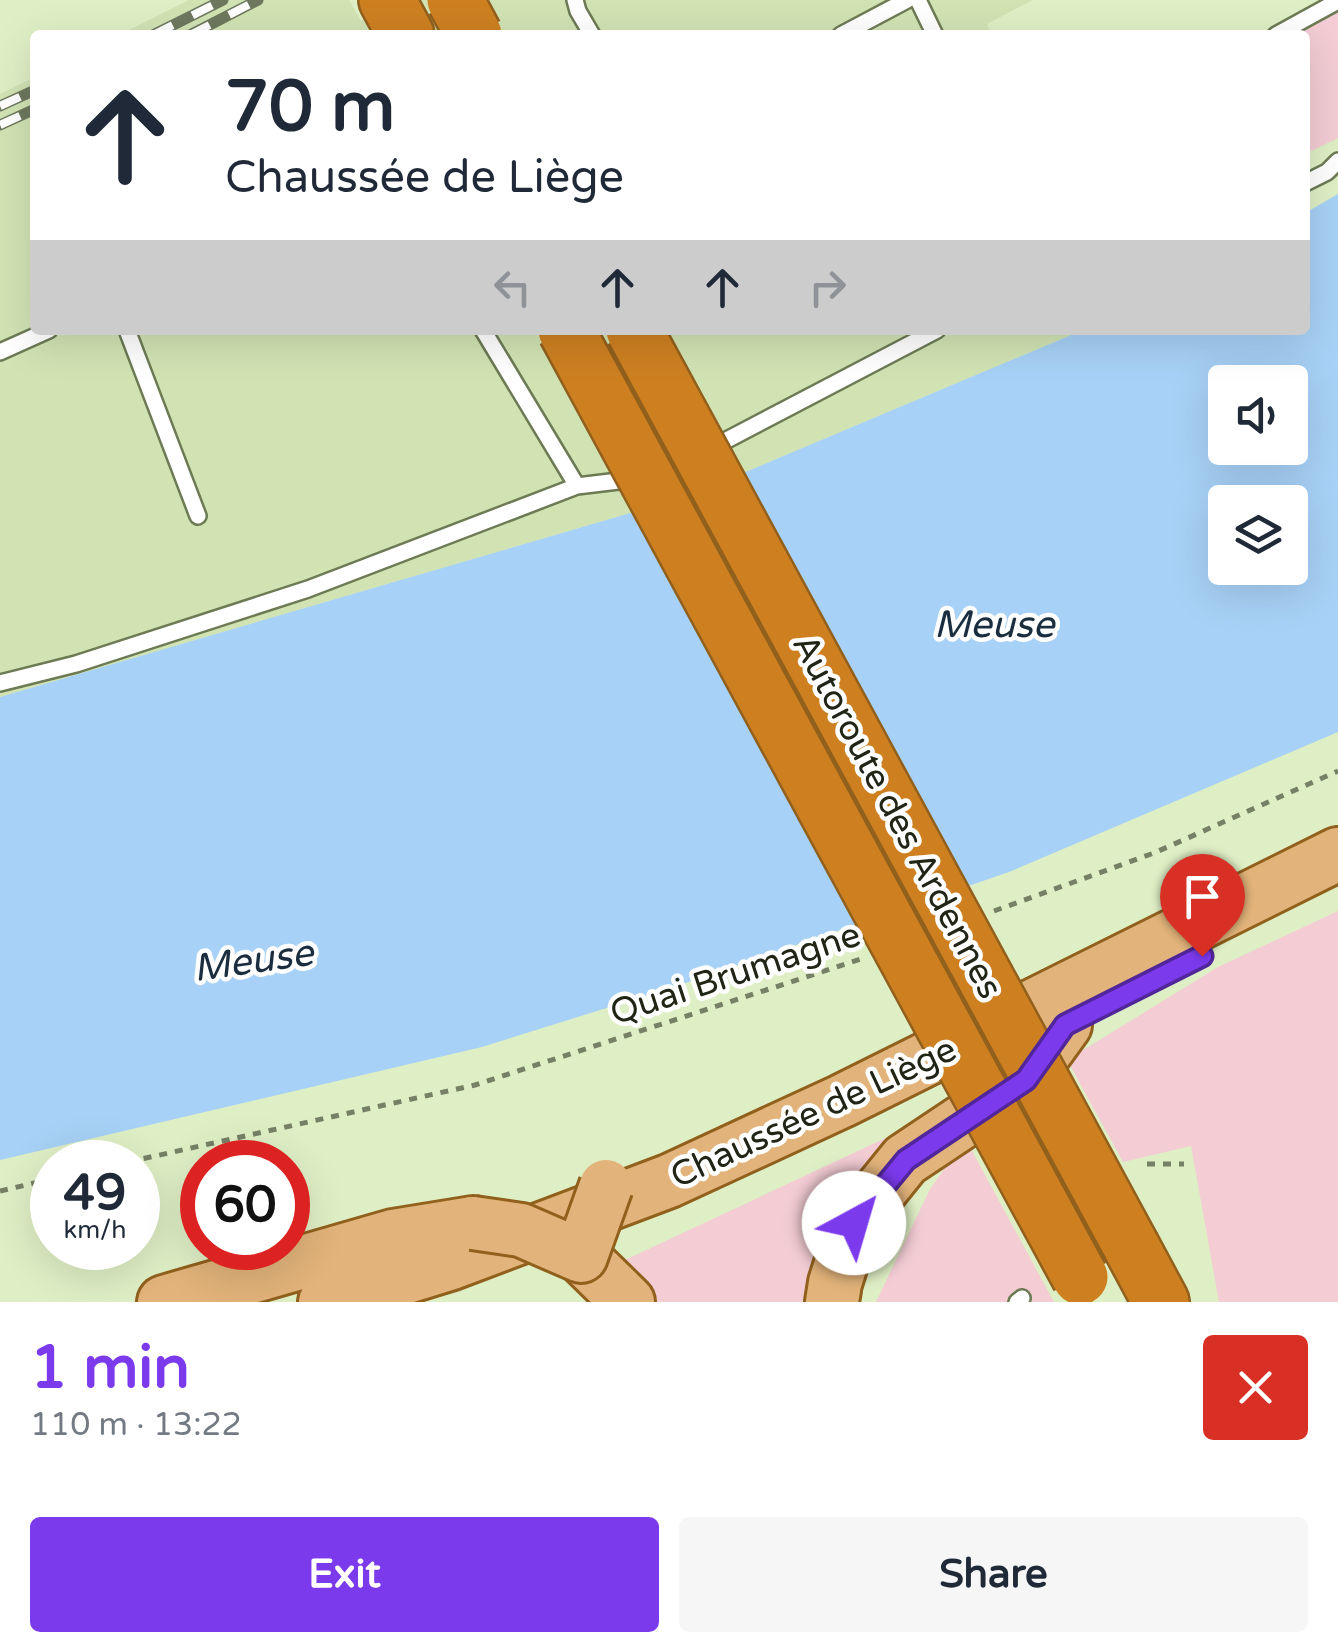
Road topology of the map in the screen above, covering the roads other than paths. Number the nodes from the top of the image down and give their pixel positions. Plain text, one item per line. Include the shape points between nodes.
1 (465, 0) edge
2 (576, 0) edge
3 (907, 0) edge
4 (918, 0) edge
5 (1338, 1) edge
6 (427, 21) edge
7 (589, 30) edge
8 (850, 30) edge
9 (933, 30) edge
10 (1285, 30) edge
11 (1338, 162) edge
12 (1310, 180) edge
13 (37, 335) edge
14 (129, 335) edge
15 (486, 335) edge
16 (569, 335) edge
17 (637, 335) edge
18 (928, 335) edge
19 (0, 352) edge
20 (577, 486) junction
21 (198, 516) dead end
22 (0, 682) edge
23 (1338, 817) edge
24 (1338, 854) edge
25 (1338, 888) edge
26 (1065, 1025) junction
27 (586, 1279) edge
28 (1086, 1290) edge
29 (164, 1302) edge
30 (325, 1302) edge
31 (422, 1302) edge
32 (628, 1302) edge
33 (832, 1302) edge
34 (1162, 1302) edge

1 - 6 lane
2 - 7 lane
3 - 8 lane
4 - 9 lane
5 - 10 lane
11 - 12 lane
13 - 19 lane
14 - 21 lane
15 - 20 lane
16 - 28 highway, Autoroute des Ardennes, bridge
17 - 34 highway, Autoroute des Ardennes, bridge
18 - 20 lane via 662,475
20 - 22 lane via 308,589
23 - 27 main road, bridge via 632,1163 606,1186
24 - 30 main road, Chaussée de Liège via 669,1181 449,1264
25 - 26 main road, Chaussée de Liège
26 - 31 main road, Chaussée de Liège via 682,1208
26 - 33 main road via 1026,1080 906,1160 854,1223
27 - 29 main road, bridge via 521,1230 472,1222 393,1236
27 - 32 main road

